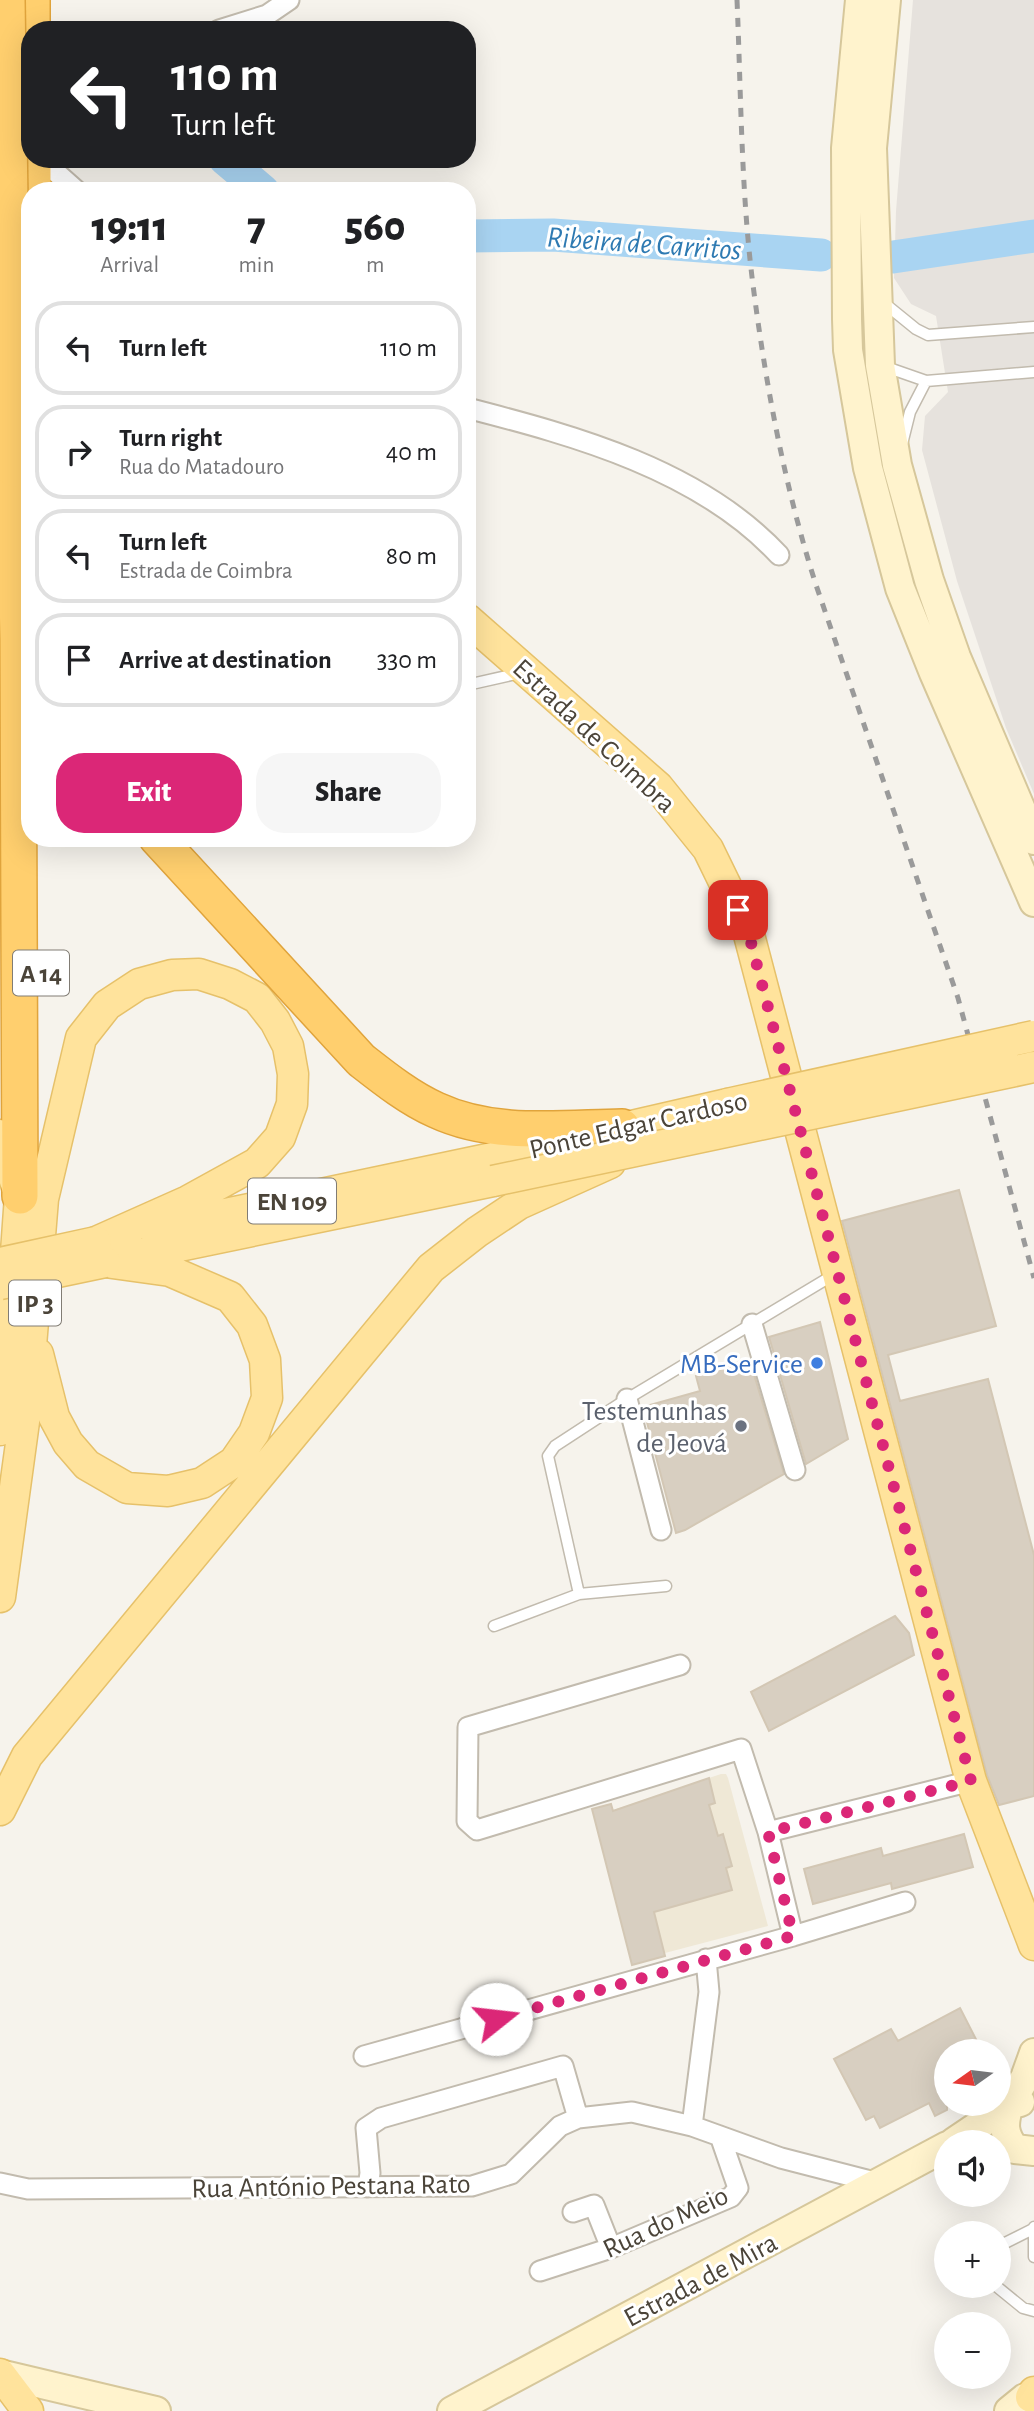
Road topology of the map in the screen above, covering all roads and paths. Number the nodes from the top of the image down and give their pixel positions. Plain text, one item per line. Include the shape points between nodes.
1 (8, 0) edge
2 (32, 0) edge
3 (289, 0) edge
4 (860, 0) edge
5 (886, 0) edge
6 (31, 21) edge
7 (248, 21) edge
8 (0, 28) edge
9 (21, 29) edge
10 (0, 93) edge
11 (21, 129) edge
12 (51, 168) edge
13 (67, 182) edge
14 (0, 291) edge
15 (21, 297) edge
16 (878, 298) junction
17 (1034, 327) edge
18 (848, 351) junction
19 (880, 365) junction
20 (1034, 372) edge
21 (926, 381) junction
22 (21, 401) edge
23 (0, 402) edge
24 (476, 410) edge
25 (897, 465) junction
26 (779, 555) dead end
27 (476, 627) edge
28 (18, 639) junction
29 (527, 671) junction
30 (476, 683) edge
31 (0, 722) edge
32 (21, 768) edge
33 (1034, 840) edge
34 (23, 847) edge
35 (40, 847) edge
36 (165, 847) edge
37 (1034, 902) edge
38 (1034, 1036) edge
39 (1034, 1067) edge
40 (0, 1135) edge
41 (627, 1140) junction
42 (31, 1198) junction
43 (101, 1252) junction
44 (0, 1262) edge
45 (838, 1272) junction
46 (0, 1284) edge
47 (752, 1324) junction
48 (33, 1333) junction
49 (627, 1399) junction
50 (2, 1402) edge
51 (0, 1430) edge
52 (795, 1470) dead end
53 (661, 1530) dead end
54 (666, 1587) dead end
55 (579, 1594) junction
56 (0, 1597) edge
57 (494, 1626) dead end
58 (680, 1665) dead end
59 (971, 1781) junction
60 (0, 1810) edge
61 (768, 1832) junction
62 (905, 1902) dead end
63 (793, 1936) junction
64 (1034, 1945) edge
65 (706, 1959) junction
66 (1034, 2053) edge
67 (364, 2056) dead end
68 (1021, 2103) edge
69 (578, 2118) junction
70 (692, 2126) junction
71 (975, 2130) edge
72 (720, 2136) junction
73 (934, 2153) edge
74 (1021, 2153) edge
75 (0, 2183) edge
76 (878, 2183) junction
77 (368, 2187) junction
78 (573, 2212) dead end
79 (1034, 2228) edge
80 (1011, 2240) edge
81 (611, 2248) junction
82 (1034, 2257) edge
83 (540, 2271) dead end
84 (1011, 2298) edge
85 (1034, 2311) edge
86 (0, 2374) edge
87 (28, 2411) edge
88 (156, 2411) edge
89 (453, 2411) edge

1 - 28 highway, A 14, bridge
2 - 6 highway
3 - 7 street
4 - 18 main road via 846,148
5 - 16 main road via 872,148
8 - 9 street
10 - 11 street
12 - 13 street
14 - 15 main road
16 - 17 lane via 928,335
16 - 19 main road
18 - 19 main road
18 - 37 main road via 868,468 900,587
19 - 21 lane
19 - 25 main road
20 - 21 lane
21 - 25 lane via 910,412
22 - 23 street
24 - 26 street via 565,434 672,477 747,525
25 - 33 main road via 956,657
27 - 29 main road, Estrada de Coimbra
28 - 31 highway
28 - 32 highway, A 14
29 - 30 lane
29 - 45 main road, Estrada de Coimbra via 658,787 708,849 748,931
34 - 42 highway, A 14
35 - 42 highway, A 14
36 - 41 highway via 361,1060 394,1085 436,1110 470,1123
38 - 41 main road, Ponte Edgar Cardoso / EN 109, bridge
39 - 41 main road, Ponte Edgar Cardoso / EN 109, bridge
40 - 42 main road
41 - 43 main road, Ponte Edgar Cardoso / EN 109, bridge
41 - 60 main road via 519,1204 431,1268 27,1756
42 - 43 main road via 81,1038 107,1005 139,985 172,975 199,974 257,998 288,1046 293,1074 292,1104 280,1137 257,1163
42 - 48 main road, IP 3
42 - 50 main road, IP 3
43 - 44 main road, EN 109, bridge
43 - 46 main road, EN 109, bridge
43 - 48 main road via 170,1271 230,1297 252,1325 265,1360 267,1398 254,1433 234,1462 202,1483 168,1491 127,1488 87,1465 54,1417
45 - 47 lane
45 - 59 main road, Estrada de Coimbra
47 - 49 lane
47 - 52 street
48 - 56 main road, IP 3
49 - 53 street
49 - 55 lane via 555,1446 548,1456
50 - 51 main road, IP 3
54 - 55 lane
55 - 57 lane
58 - 61 street via 468,1727 467,1821 477,1830 741,1749
59 - 61 street
59 - 64 main road, Estrada de Coimbra
61 - 63 street
62 - 63 street
63 - 65 street
65 - 67 street
65 - 70 street via 709,1992
66 - 68 main road
68 - 71 main road
68 - 74 main road via 1005,2119 1007,2138
69 - 70 street, Rua António Pestana Rato via 632,2112
69 - 77 street, Rua António Pestana Rato via 560,2126 511,2174 472,2186
69 - 77 street via 563,2066 381,2118 366,2128
70 - 72 street, Rua António Pestana Rato
72 - 76 street, Rua António Pestana Rato via 781,2158
72 - 81 street, Rua do Meio via 737,2192
73 - 76 main road, Estrada de Mira
75 - 77 street, Rua António Pestana Rato via 28,2189
76 - 89 main road, Estrada de Mira
78 - 81 street via 594,2206
79 - 80 lane
79 - 82 lane
81 - 83 street, Rua do Meio
84 - 85 lane
86 - 87 main road
86 - 88 main road

